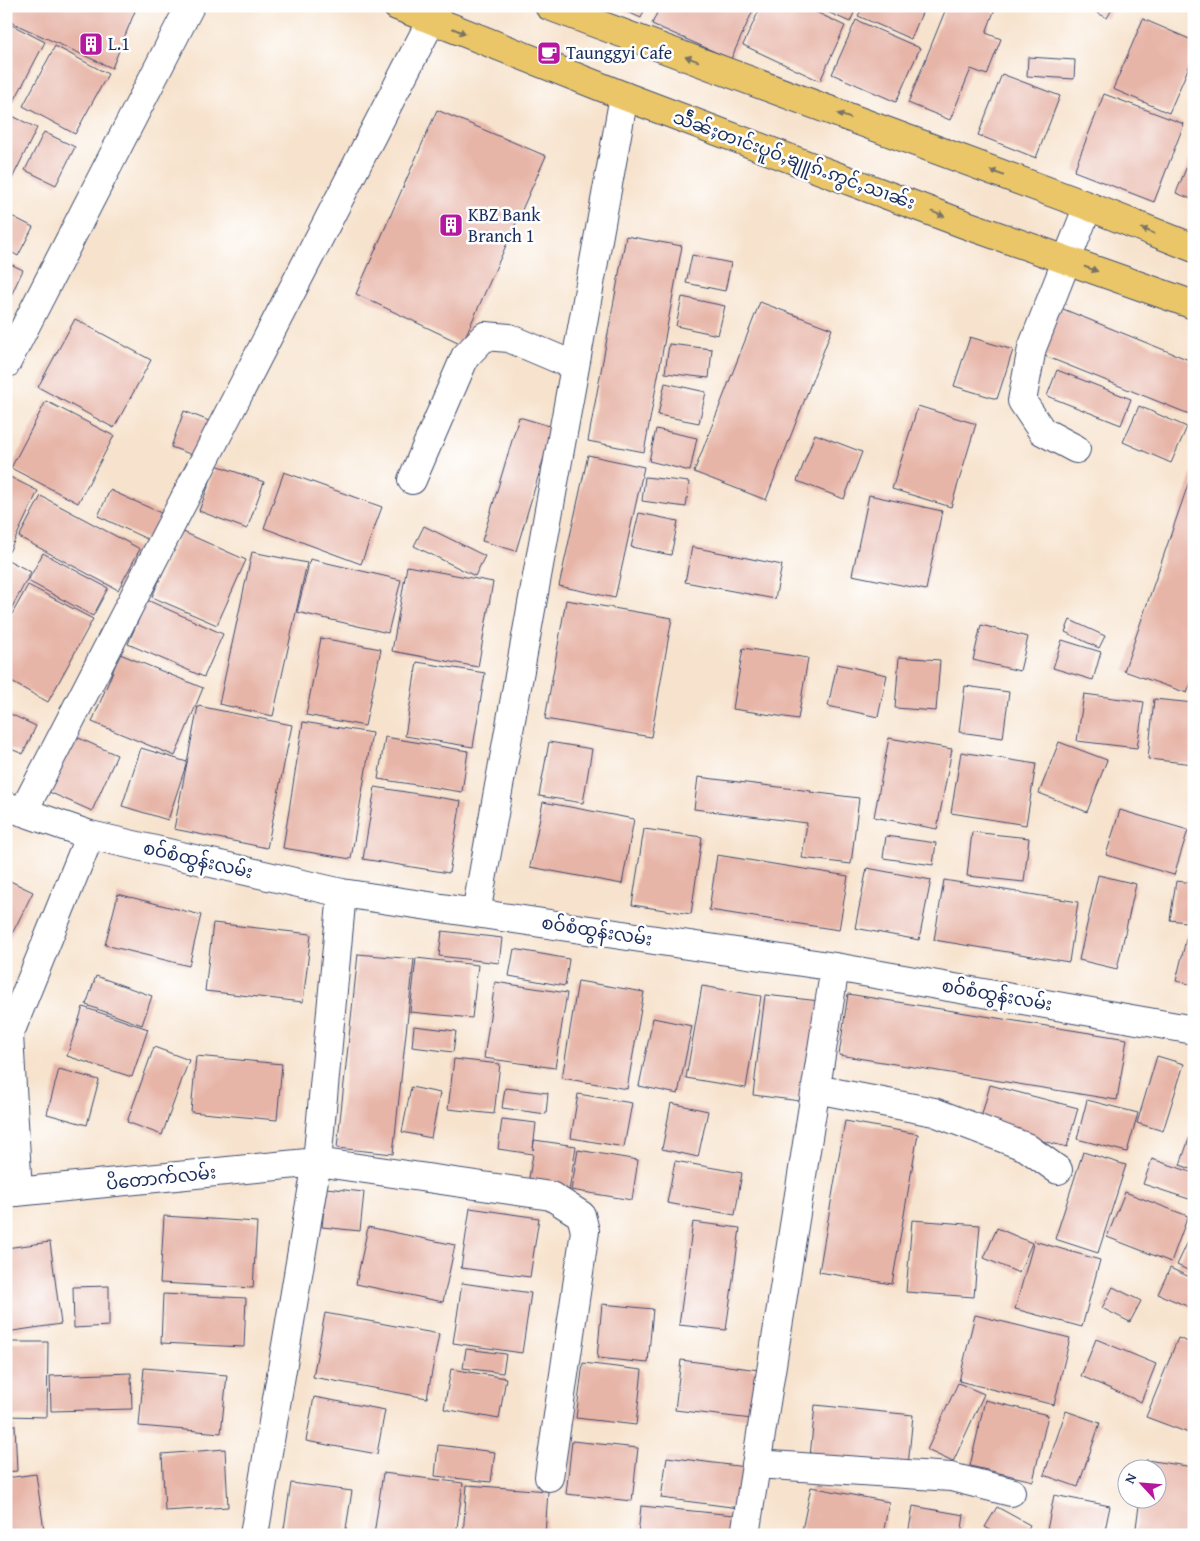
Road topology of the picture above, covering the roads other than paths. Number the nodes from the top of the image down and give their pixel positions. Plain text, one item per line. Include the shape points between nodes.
1 (190, 6) edge
2 (398, 6) edge
3 (549, 6) edge
4 (431, 20) junction
5 (624, 96) junction
6 (1088, 206) junction
7 (1194, 248) edge
8 (1066, 260) junction
9 (1194, 305) edge
10 (6, 364) edge
11 (575, 366) junction
12 (1076, 449) dead end
13 (412, 480) dead end
14 (15, 808) edge
15 (90, 835) junction
16 (342, 892) junction
17 (476, 913) junction
18 (835, 967) junction
19 (1194, 1030) edge
20 (8, 1035) edge
21 (816, 1089) junction
22 (317, 1162) junction
23 (1058, 1170) dead end
24 (12, 1193) edge
25 (756, 1464) junction
26 (549, 1477) dead end
27 (1011, 1492) dead end
28 (254, 1535) edge
29 (745, 1535) edge

1 - 10 street
2 - 4 highway, သဵႅၼ်ႈတၢင်းပူဝ်ႇၶျူၵ်ႉဢွင်ႇသၢၼ်း
6 -> 3 highway
4 -> 5 highway, သဵႅၼ်ႈတၢင်းပူဝ်ႇၶျူၵ်ႉဢွင်ႇသၢၼ်း
4 - 14 street
5 -> 8 highway, သဵႅၼ်ႈတၢင်းပူဝ်ႇၶျူၵ်ႉဢွင်ႇသၢၼ်း
5 - 11 street
7 -> 6 highway
6 - 8 street
8 -> 9 highway, သဵႅၼ်ႈတၢင်းပူဝ်ႇၶျူၵ်ႉဢွင်ႇသၢၼ်း
8 - 12 street via 1032,348 1022,401 1042,431
11 - 13 street via 509,338 484,336 465,357
11 - 17 street
14 - 15 street, စဝ်စံထွန်းလမ်း
15 - 16 street, စဝ်စံထွန်းလမ်း
15 - 20 street
16 - 17 street, စဝ်စံထွန်းလမ်း
16 - 22 street
17 - 18 street, စဝ်စံထွန်းလမ်း
18 - 19 street, စဝ်စံထွန်းလမ်း
18 - 21 street
20 - 24 street
21 - 23 street via 934,1112 1026,1147
21 - 25 street
22 - 24 street, ပိတောက်လမ်း
22 - 26 street, ပိတောက်လမ်း via 551,1196 581,1215 584,1232
22 - 28 street
25 - 27 street via 951,1477
25 - 29 street

